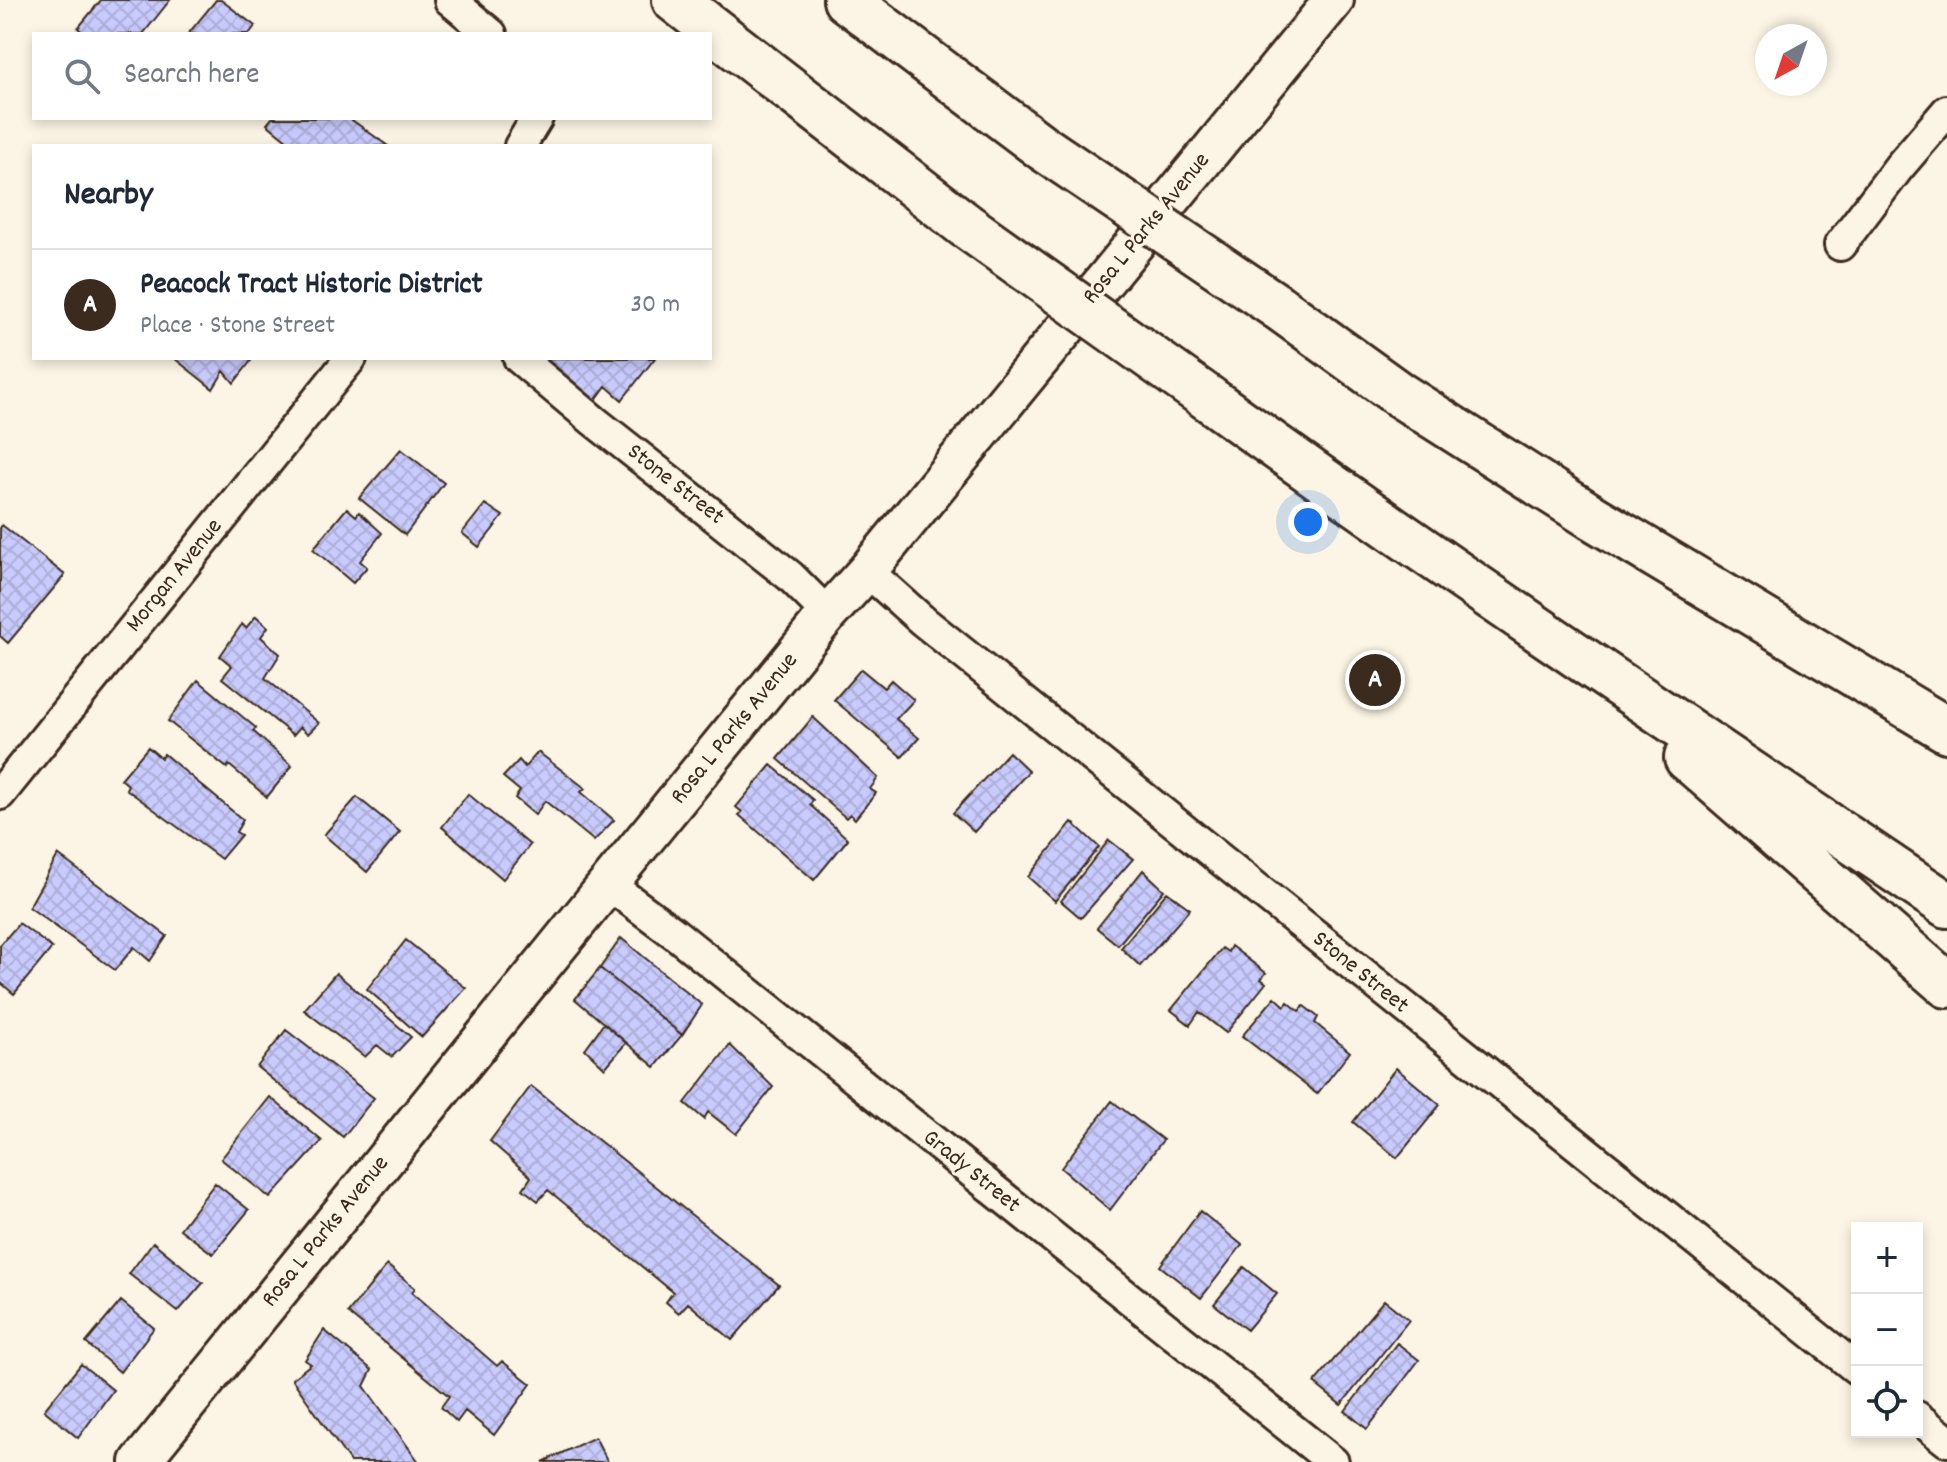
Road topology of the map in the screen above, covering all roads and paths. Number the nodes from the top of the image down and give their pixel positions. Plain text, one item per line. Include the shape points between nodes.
1 (450, 0) edge
2 (675, 0) edge
3 (846, 0) edge
4 (1334, 0) edge
5 (489, 32) edge
6 (1947, 111) edge
7 (536, 120) edge
8 (521, 144) edge
9 (1840, 245) dead end
10 (349, 360) edge
11 (521, 360) edge
12 (867, 571) junction
13 (828, 614) junction
14 (1554, 640) junction
15 (1942, 726) edge
16 (0, 794) edge
17 (608, 884) junction
18 (1947, 905) edge
19 (1947, 985) edge
20 (1853, 1366) edge
21 (1923, 1422) edge
22 (1947, 1441) edge
23 (140, 1462) edge
24 (1333, 1462) edge

1 - 5 street
2 - 14 highway, bridge via 965,225
3 - 15 highway, bridge via 1043,148 1425,412
4 - 12 street, Rosa L Parks Avenue
6 - 9 street
7 - 8 street
10 - 16 street, Morgan Avenue
11 - 13 street, Stone Street via 790,576
12 - 13 street, Rosa L Parks Avenue
12 - 20 street, Stone Street via 971,661
13 - 17 street, Rosa L Parks Avenue
14 - 18 highway
14 - 19 highway
17 - 23 street, Rosa L Parks Avenue
17 - 24 street, Grady Street
21 - 22 street

